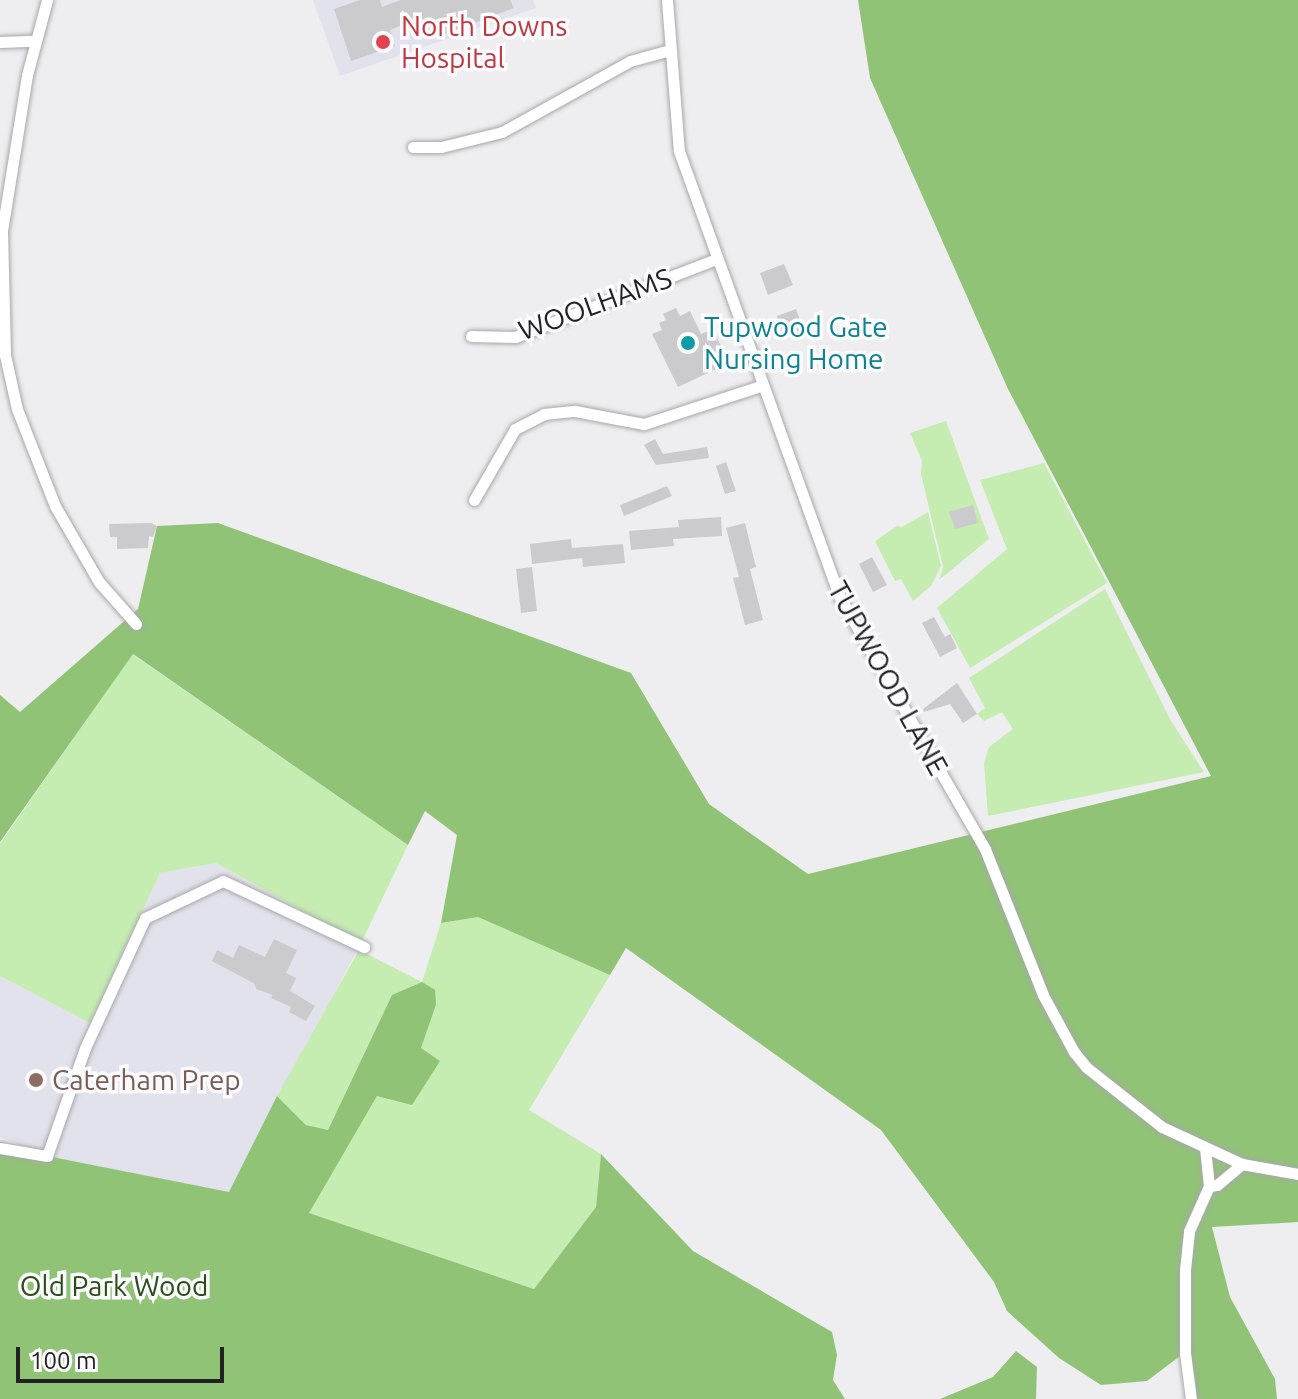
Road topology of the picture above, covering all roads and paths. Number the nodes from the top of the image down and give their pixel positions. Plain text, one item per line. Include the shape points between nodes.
1 (47, 0) edge
2 (667, 0) edge
3 (34, 41) junction
4 (0, 42) edge
5 (670, 50) junction
6 (413, 147) dead end
7 (716, 259) junction
8 (471, 336) dead end
9 (763, 385) junction
10 (474, 500) dead end
11 (136, 624) dead end
12 (364, 947) dead end
13 (0, 1148) edge
14 (1205, 1148) junction
15 (1242, 1164) junction
16 (1298, 1174) edge
17 (1209, 1186) junction
18 (1191, 1399) edge

1 - 3 street
2 - 5 street, TUPWOOD LANE
3 - 4 street
3 - 11 street via 2,231 5,355 17,409 55,506 99,582
5 - 6 street via 630,61 502,132 441,147
5 - 7 street, TUPWOOD LANE via 679,151
7 - 8 street, WOOLHAMS via 515,337
7 - 9 street, TUPWOOD LANE
9 - 10 street via 644,424 575,411 544,414 515,429
9 - 14 street, TUPWOOD LANE via 839,596 985,849 1063,1033 1086,1067 1121,1097 1162,1127
12 - 13 street via 223,881 145,918 85,1048 47,1156
14 - 15 street, TUPWOOD LANE
14 - 17 street
15 - 16 street, TUPWOOD LANE
15 - 17 street
17 - 18 street via 1189,1231 1185,1270

